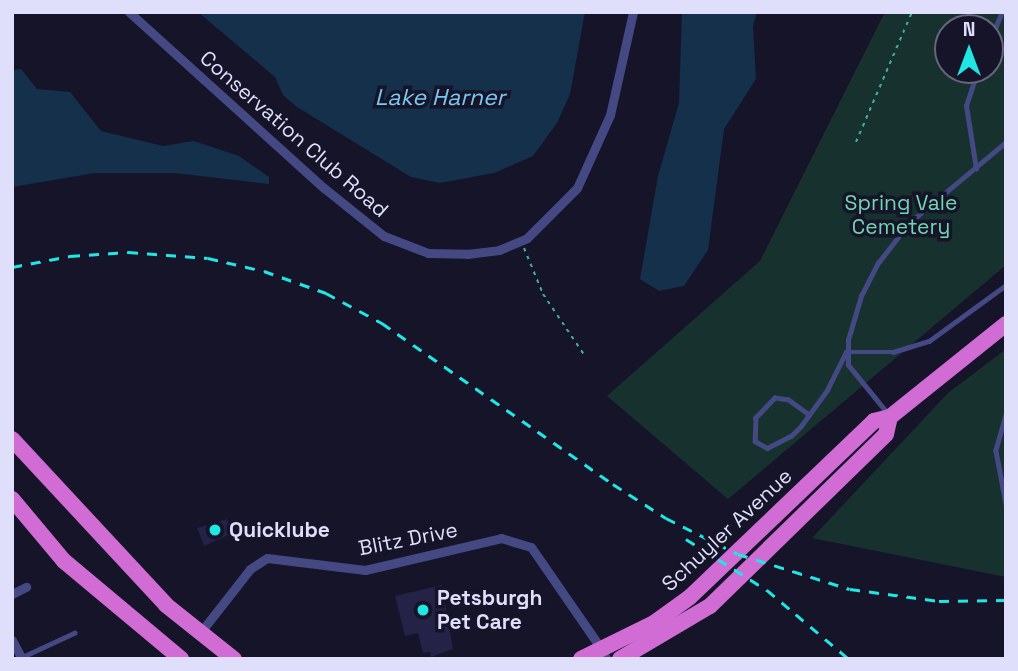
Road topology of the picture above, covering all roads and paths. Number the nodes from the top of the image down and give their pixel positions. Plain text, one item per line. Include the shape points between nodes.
1 (129, 12) edge
2 (633, 12) edge
3 (912, 12) edge
4 (973, 84) edge
5 (856, 142) dead end
6 (1006, 142) edge
7 (976, 169) junction
8 (521, 240) junction
9 (1006, 285) edge
10 (1006, 324) edge
11 (846, 352) junction
12 (585, 356) dead end
13 (809, 415) junction
14 (1006, 415) edge
15 (890, 417) junction
16 (1004, 429) edge
17 (12, 439) edge
18 (999, 472) junction
19 (1006, 476) edge
20 (12, 499) edge
21 (1006, 504) edge
22 (26, 587) dead end
23 (12, 594) edge
24 (74, 633) dead end
25 (199, 635) junction
26 (12, 640) edge
27 (607, 655) edge
28 (21, 658) edge
29 (181, 659) edge
30 (234, 659) edge
31 (581, 659) edge
32 (620, 659) edge

1 - 8 street, Conservation Club Road via 324,188 384,236 428,253 499,250
2 - 8 street, Conservation Club Road via 618,90 592,161 566,200
3 - 5 path
4 - 7 lane via 966,106
6 - 7 lane
7 - 11 lane via 916,216 878,263 854,313
8 - 12 path via 543,294
9 - 11 lane via 929,341 893,352
10 - 15 highway, Schuyler Avenue
11 - 13 lane
11 - 15 lane via 854,375
13 - 13 lane via 791,436 773,446 759,447 755,441 756,418 775,398 788,400
14 - 16 lane
15 - 27 highway, Schuyler Avenue via 874,421 690,597
15 - 32 highway, Schuyler Avenue via 886,434 710,606
16 - 18 lane via 996,451
17 - 25 highway
18 - 19 lane
18 - 21 lane
20 - 29 highway via 64,561
22 - 23 street
24 - 28 lane
25 - 27 street, Blitz Drive via 250,569 267,558 365,570 501,538 531,547
25 - 30 highway
26 - 28 street
27 - 31 highway, Schuyler Avenue

